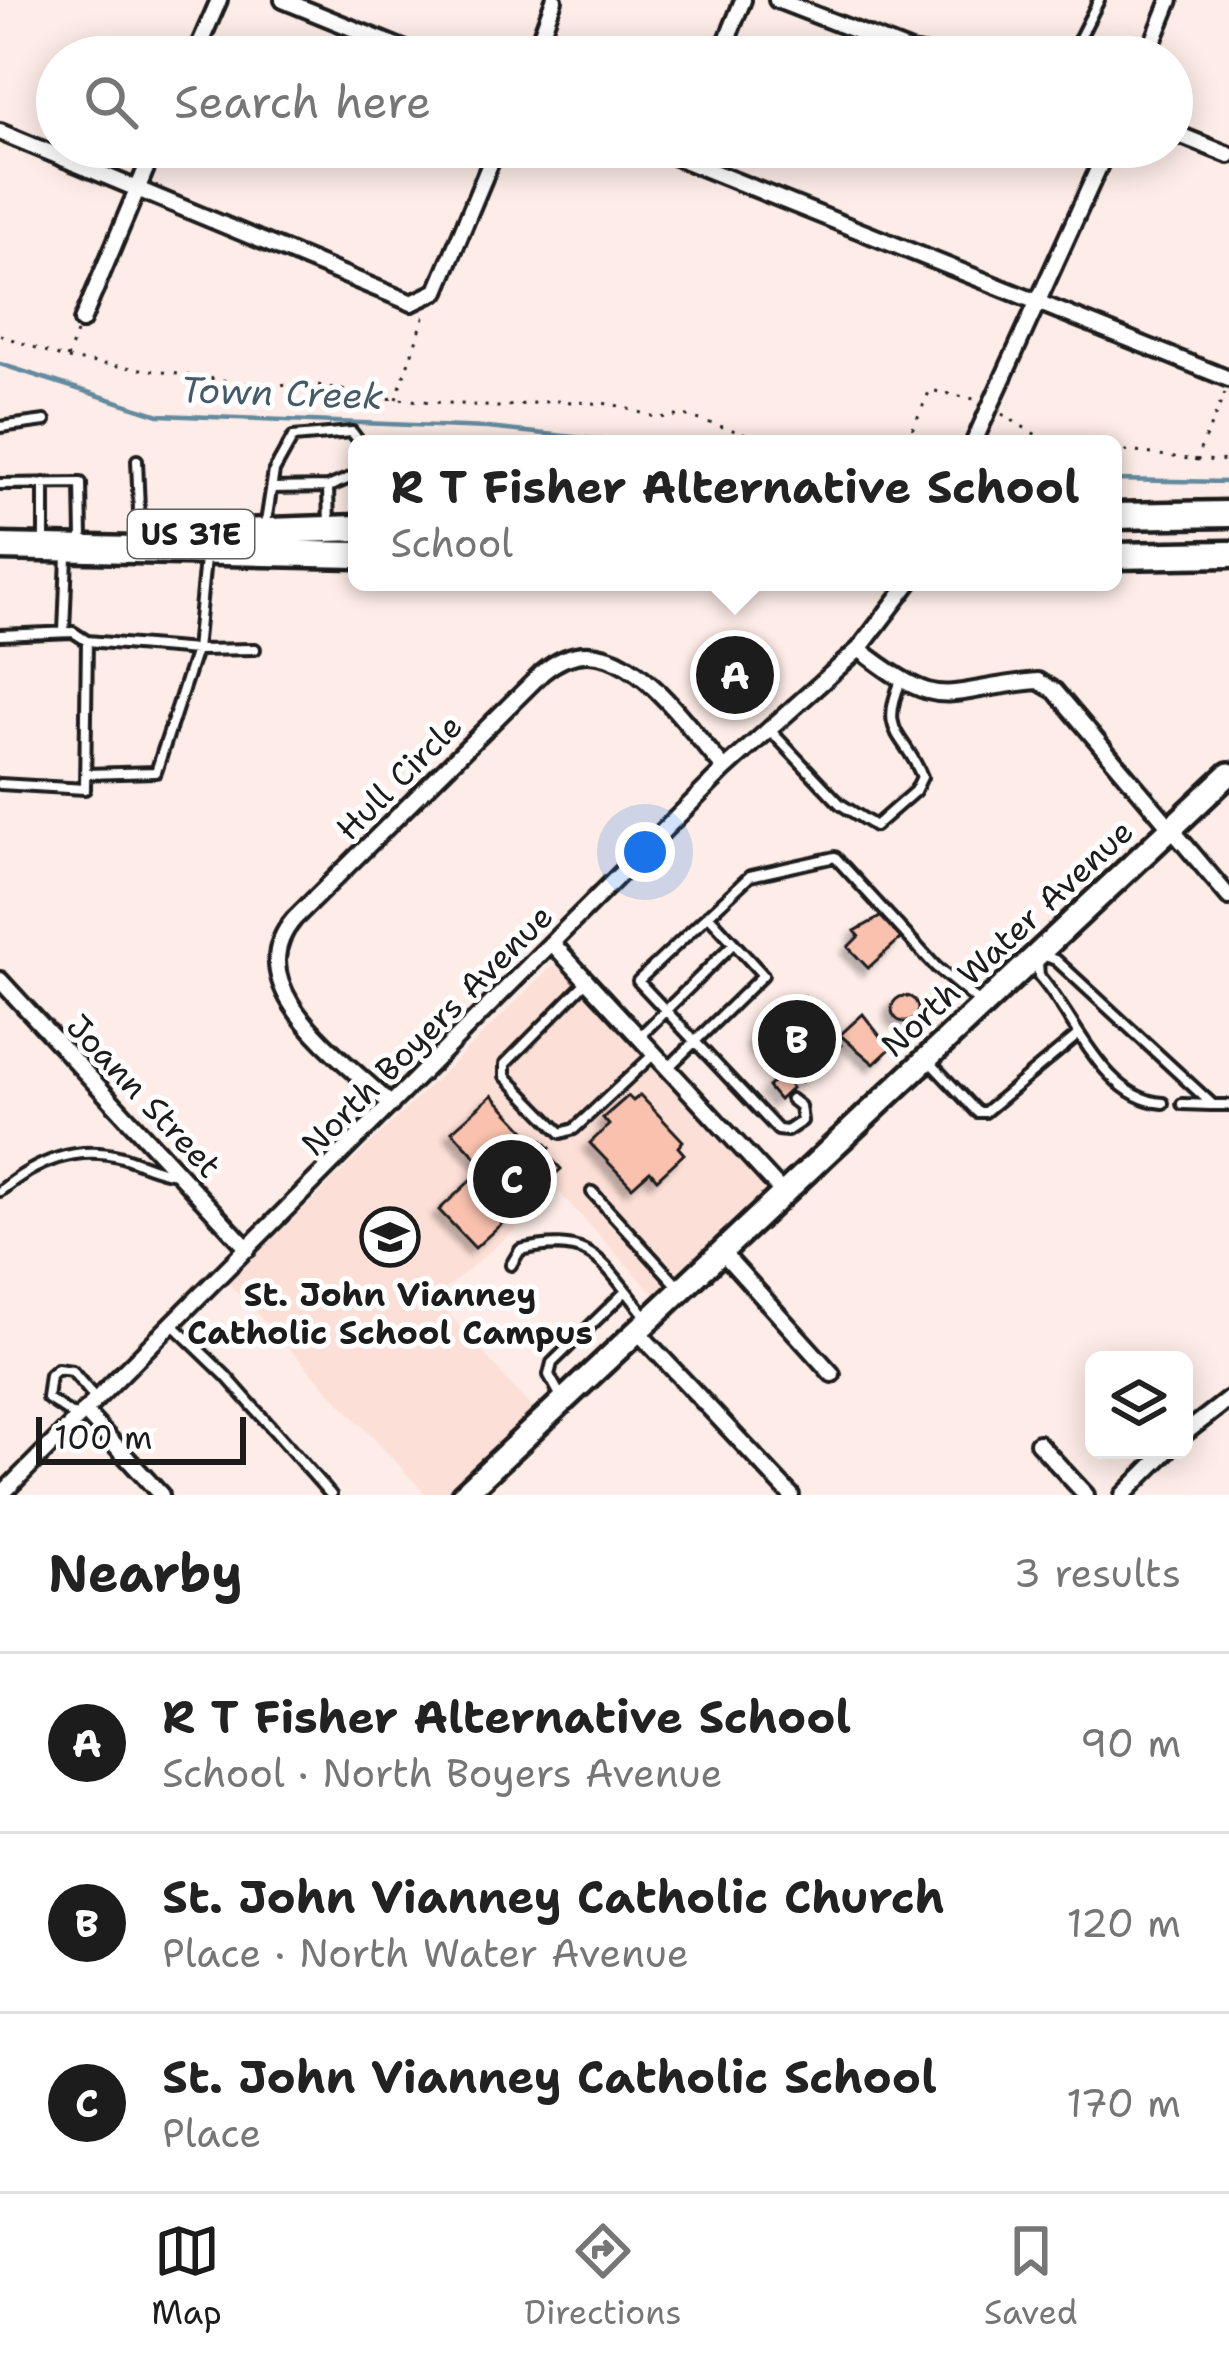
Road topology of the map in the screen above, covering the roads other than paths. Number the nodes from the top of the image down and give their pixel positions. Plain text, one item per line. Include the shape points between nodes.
1 (219, 0) edge
2 (284, 0) edge
3 (554, 0) edge
4 (742, 0) edge
5 (777, 0) edge
6 (1099, 0) edge
7 (1170, 0) edge
8 (203, 36) edge
9 (372, 36) edge
10 (541, 36) edge
11 (728, 36) edge
12 (869, 36) edge
13 (1081, 36) edge
14 (1155, 36) edge
15 (0, 132) edge
16 (1193, 140) edge
17 (36, 147) edge
18 (1229, 155) edge
19 (84, 168) edge
20 (145, 168) edge
21 (488, 168) edge
22 (718, 168) edge
23 (1098, 168) edge
24 (136, 190) junction
25 (1034, 305) junction
26 (82, 321) road end
27 (1229, 379) edge
28 (45, 421) dead end
29 (0, 427) edge
30 (354, 435) edge
31 (977, 435) edge
32 (136, 460) dead end
33 (348, 479) edge
34 (44, 483) junction
35 (0, 484) edge
36 (328, 487) junction
37 (272, 488) junction
38 (1229, 514) edge
39 (1122, 516) edge
40 (265, 530) junction
41 (348, 532) edge
42 (140, 536) junction
43 (330, 541) junction
44 (57, 542) junction
45 (0, 547) edge
46 (348, 550) edge
47 (206, 551) junction
48 (1229, 554) edge
49 (1122, 556) edge
50 (904, 591) edge
51 (64, 632) junction
52 (0, 635) edge
53 (87, 641) junction
54 (256, 649) dead end
55 (859, 649) junction
56 (196, 650) junction
57 (901, 681) junction
58 (770, 729) junction
59 (725, 769) junction
60 (86, 774) junction
61 (1229, 774) edge
62 (0, 784) edge
63 (1171, 828) junction
64 (1229, 897) edge
65 (708, 915) junction
66 (552, 943) junction
67 (734, 943) junction
68 (1038, 953) junction
69 (0, 980) edge
70 (587, 981) junction
71 (983, 1006) junction
72 (666, 1010) junction
73 (1079, 1034) junction
74 (639, 1038) junction
75 (696, 1040) junction
76 (654, 1054) junction
77 (927, 1059) junction
78 (668, 1068) junction
79 (790, 1099) dead end
80 (1163, 1103) dead end
81 (1182, 1104) dead end
82 (391, 1105) junction
83 (1213, 1105) junction
84 (1229, 1105) edge
85 (180, 1175) junction
86 (0, 1191) edge
87 (592, 1192) dead end
88 (784, 1194) junction
89 (248, 1249) junction
90 (723, 1253) junction
91 (511, 1265) dead end
92 (626, 1291) junction
93 (683, 1291) junction
94 (172, 1324) junction
95 (645, 1328) junction
96 (832, 1374) dead end
97 (1229, 1399) edge
98 (565, 1401) junction
99 (86, 1410) junction
100 (1193, 1427) edge
101 (1038, 1443) dead end
102 (1159, 1459) edge
103 (1, 1495) edge
104 (161, 1495) edge
105 (331, 1495) edge
106 (463, 1495) edge
107 (791, 1495) edge
108 (1086, 1495) edge
109 (1123, 1495) edge

1 - 8 street
2 - 9 street
3 - 10 street
4 - 11 street
5 - 12 street
6 - 13 lane
7 - 14 street
15 - 17 street
16 - 18 street
19 - 24 street
20 - 24 street
21 - 24 street via 429,299 412,303
22 - 25 street
23 - 25 street
24 - 26 street
25 - 27 street
25 - 31 street
28 - 29 lane
30 - 37 lane via 293,437
32 - 42 lane
33 - 36 lane
34 - 35 lane
34 - 44 lane
34 - 44 lane via 81,483
36 - 37 lane
36 - 43 lane
37 - 40 lane
38 - 39 main road
40 - 42 main road, US 31E
40 - 43 main road, US 31E
41 - 43 main road, US 31E
42 - 44 main road, US 31E
43 - 46 main road, US 31E
43 - 47 main road, US 31E
44 - 45 main road, US 31E
44 - 47 main road, US 31E
44 - 51 lane
47 - 56 lane
48 - 49 main road
50 - 55 street, North Boyers Avenue
51 - 52 lane
51 - 53 lane
53 - 56 lane
53 - 60 lane
54 - 56 lane
55 - 57 street
55 - 58 street, North Boyers Avenue
56 - 60 lane via 156,772
57 - 58 lane via 891,723 922,777 875,826 841,804
57 - 63 street via 945,697 1038,681
58 - 59 street, North Boyers Avenue
59 - 66 street, North Boyers Avenue
59 - 82 street, Hull Circle via 629,664 574,652 542,673 294,919 276,947 276,982
60 - 62 lane via 86,789
61 - 63 main road, North Water Avenue
63 - 64 street
63 - 68 main road, North Water Avenue
65 - 67 lane
65 - 71 lane via 750,876 835,856 936,967
65 - 72 lane via 638,981
66 - 70 street
66 - 82 street, North Boyers Avenue
67 - 72 lane
67 - 75 lane via 764,975
68 - 71 main road, North Water Avenue
68 - 73 lane via 1039,976
68 - 83 lane via 1056,960
69 - 85 street, Joann Street
70 - 74 street
70 - 76 lane via 505,1064 505,1076 544,1121 561,1133 574,1129
71 - 77 main road, North Water Avenue
72 - 74 lane
72 - 75 lane
73 - 77 lane via 985,1112
73 - 80 lane via 1139,1102
74 - 76 street
75 - 78 lane
75 - 79 lane via 778,1130 802,1120
76 - 78 street
77 - 88 main road, North Water Avenue
78 - 88 street
81 - 83 lane
82 - 89 street, North Boyers Avenue
83 - 84 lane
85 - 86 lane via 79,1152 43,1162
85 - 89 street, Joann Street
87 - 93 lane
88 - 90 main road, North Water Avenue
89 - 94 street, North Boyers Avenue
90 - 93 main road, North Water Avenue
90 - 96 street
91 - 92 lane via 520,1250 560,1241 581,1246
92 - 95 lane
92 - 98 lane via 552,1364 549,1376
93 - 95 main road, North Water Avenue
94 - 99 street, North Boyers Avenue
94 - 105 lane
95 - 98 main road, North Water Avenue
95 - 107 street
97 - 100 street
98 - 106 main road, North Water Avenue
99 - 99 lane via 71,1371 57,1369 47,1398
99 - 103 street, North Boyers Avenue
99 - 104 street
101 - 108 street
102 - 109 street

